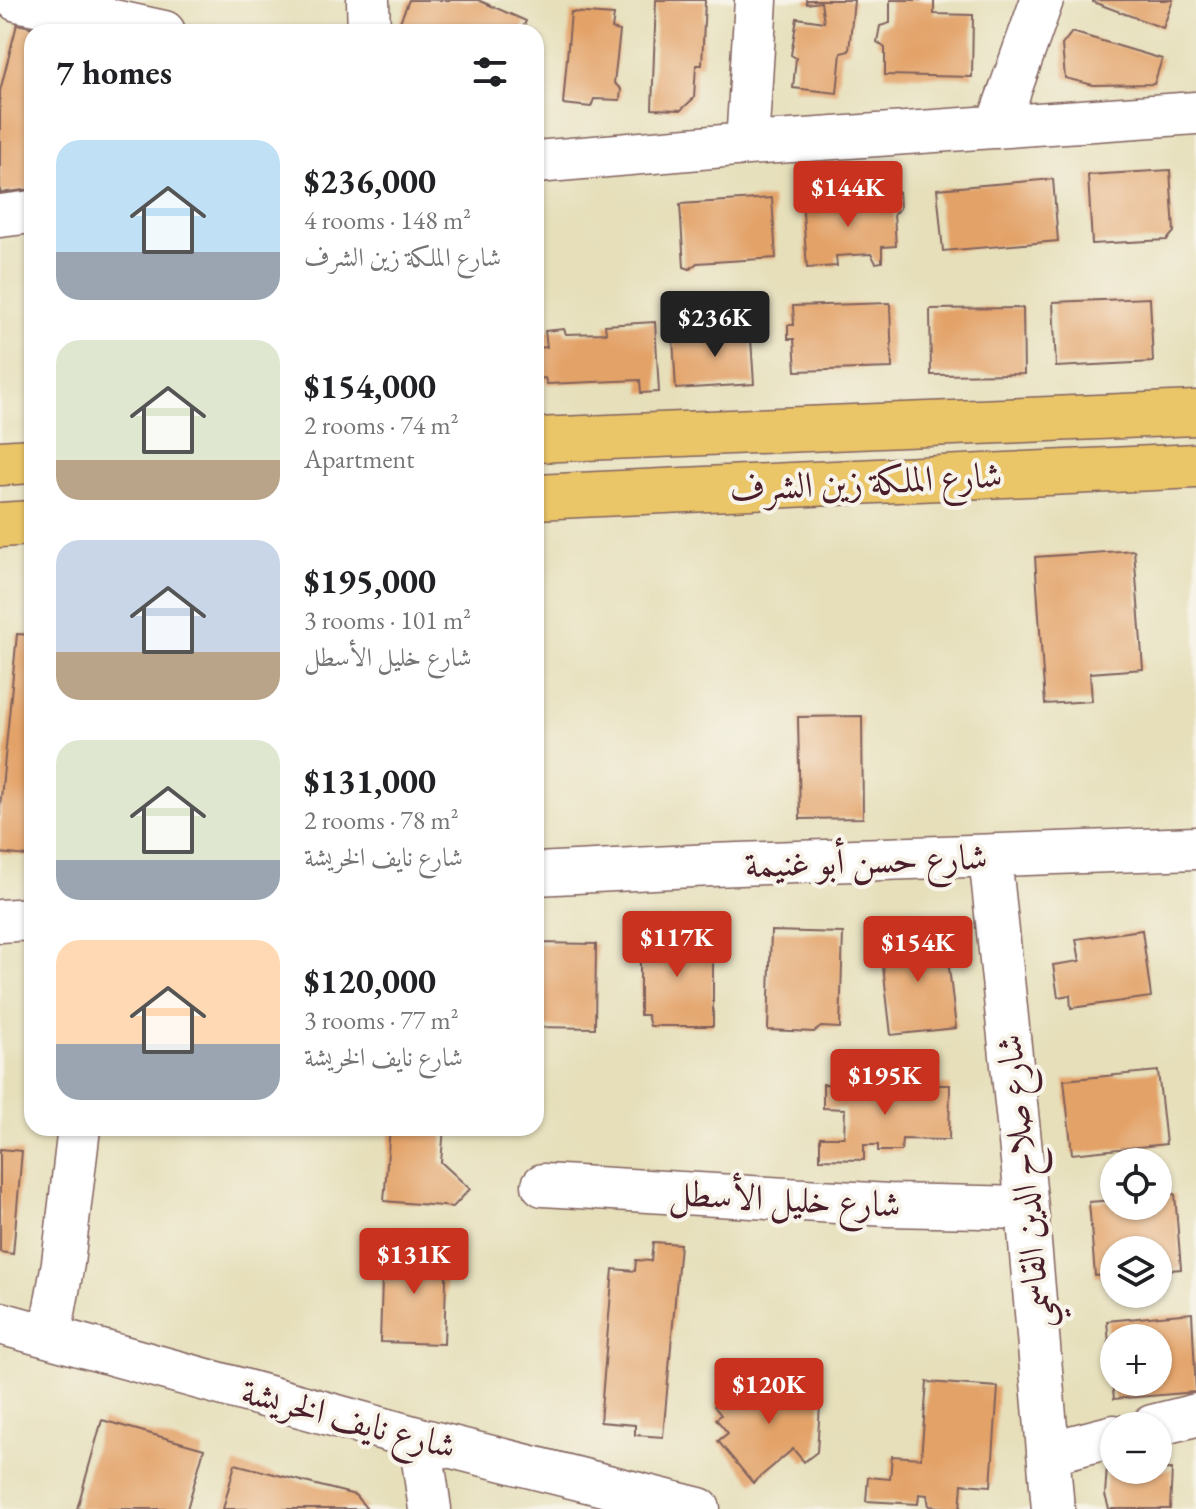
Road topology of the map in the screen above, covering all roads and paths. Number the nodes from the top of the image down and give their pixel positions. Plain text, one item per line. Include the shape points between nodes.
1 (17, 0) edge
2 (368, 0) edge
3 (756, 0) edge
4 (1042, 0) edge
5 (127, 24) edge
6 (369, 24) edge
7 (1196, 113) edge
8 (997, 127) junction
9 (747, 144) junction
10 (544, 161) edge
11 (24, 213) edge
12 (0, 216) edge
13 (1196, 413) edge
14 (544, 440) edge
15 (24, 462) edge
16 (0, 463) edge
17 (1196, 466) edge
18 (544, 497) edge
19 (24, 524) edge
20 (0, 525) edge
21 (1196, 848) edge
22 (990, 856) junction
23 (544, 874) edge
24 (24, 920) edge
25 (0, 921) edge
26 (78, 1136) edge
27 (543, 1185) dead end
28 (1027, 1208) junction
29 (0, 1323) edge
30 (50, 1335) junction
31 (1196, 1415) edge
32 (1172, 1421) edge
33 (420, 1439) junction
34 (1100, 1440) edge
35 (1048, 1453) junction
36 (430, 1509) edge
37 (699, 1509) edge
38 (1053, 1509) edge

1 - 5 street
2 - 6 street
3 - 9 street
4 - 8 street
7 - 8 street
8 - 9 street
9 - 10 street
11 - 12 street
13 - 14 main road, شارع الملكة زين الشرف
15 - 16 main road
17 - 18 main road, شارع الملكة زين الشرف
19 - 20 main road
21 - 22 street, شارع حسن أبو غنيمة
22 - 23 street, شارع حسن أبو غنيمة
22 - 28 street, شارع صلاح الدين القاسمي
24 - 25 street
26 - 30 street
27 - 28 street, شارع خليل الأسطل
28 - 35 street, شارع صلاح الدين القاسمي
29 - 30 street, شارع نايف الخريشة
30 - 33 street, شارع نايف الخريشة
31 - 32 street
33 - 36 street
33 - 37 street, شارع نايف الخريشة
34 - 35 street
35 - 38 street, شارع صلاح الدين القاسمي

